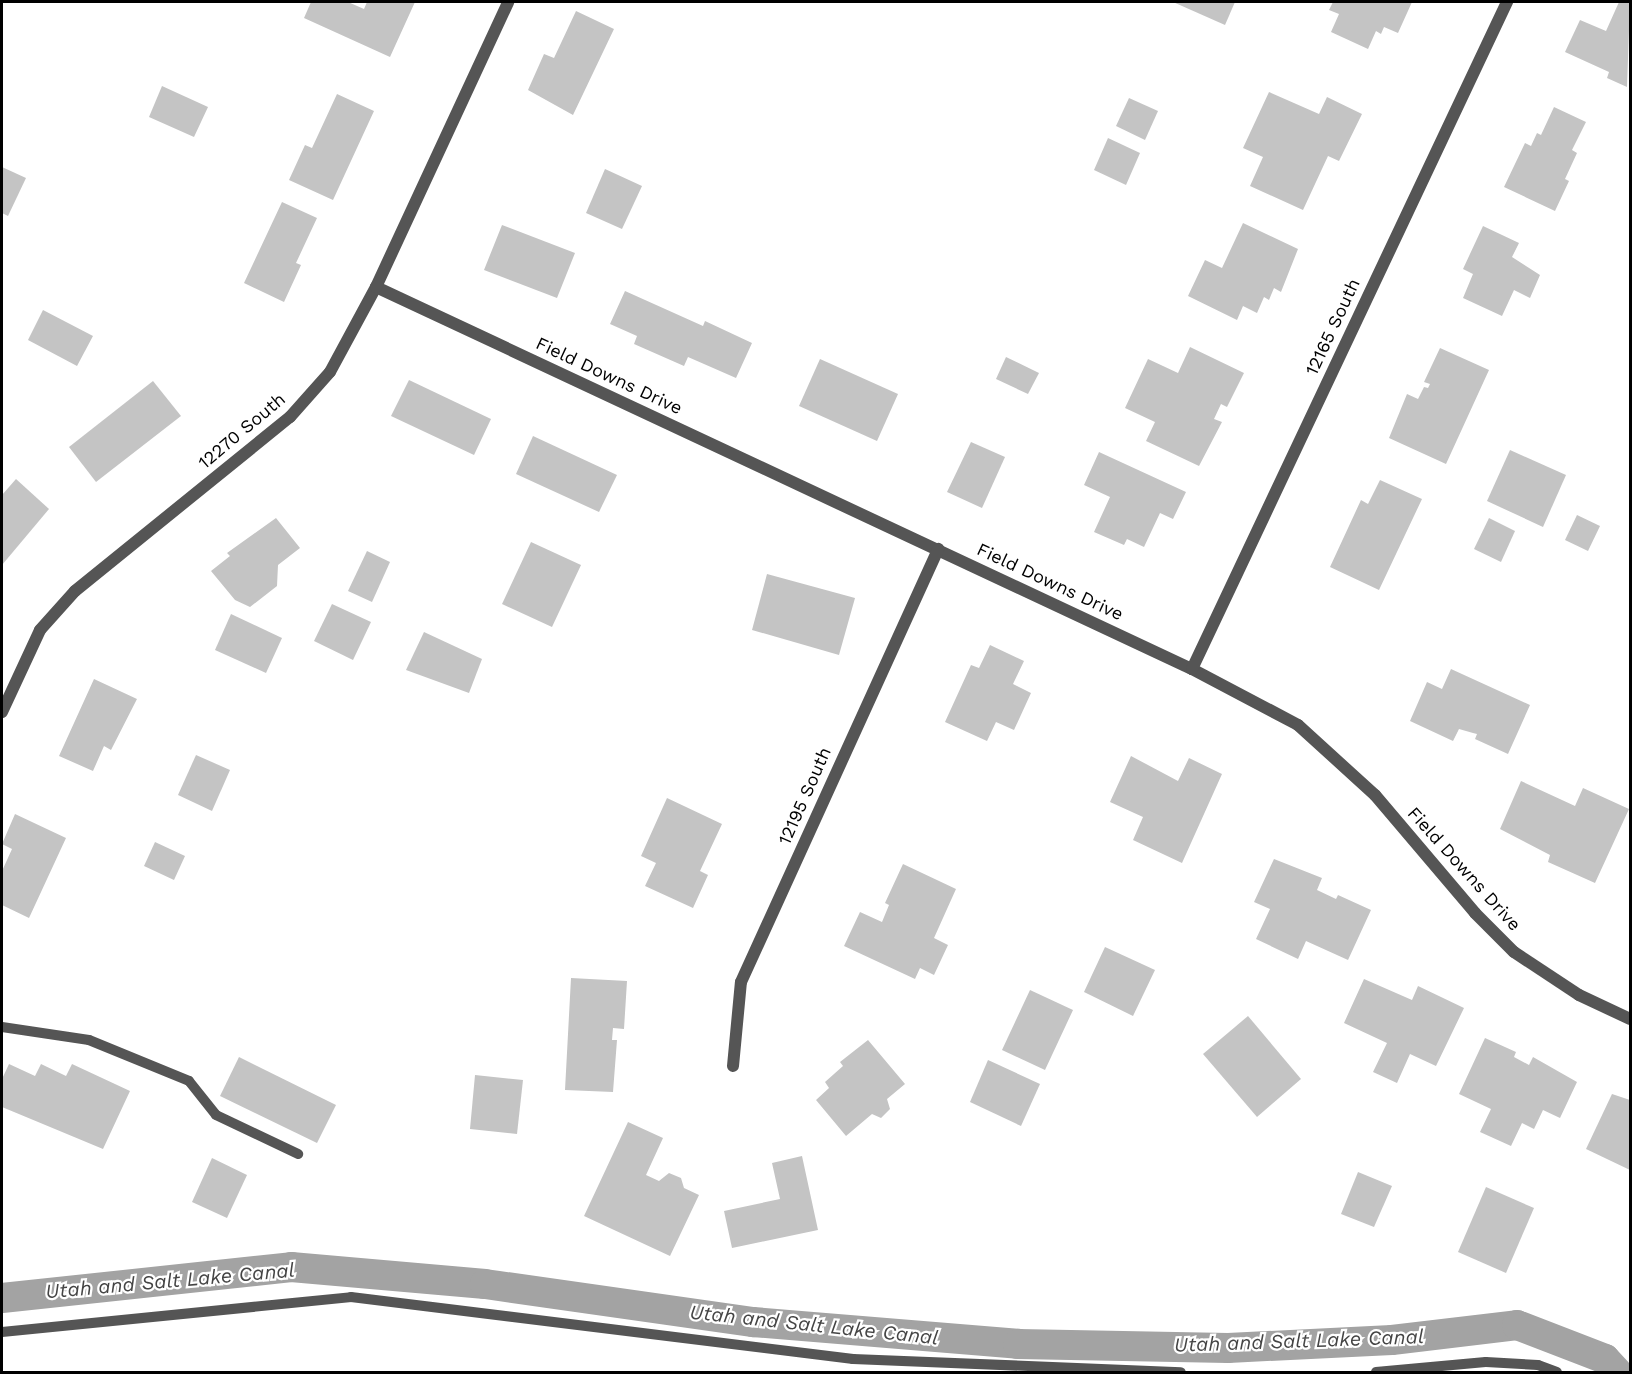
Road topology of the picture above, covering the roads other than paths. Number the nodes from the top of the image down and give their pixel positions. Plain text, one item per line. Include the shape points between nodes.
1 (508, 2) edge
2 (1506, 2) edge
3 (376, 287) junction
4 (938, 549) junction
5 (1192, 669) junction
6 (2, 712) edge
7 (1630, 1019) edge
8 (2, 1027) edge
9 (733, 1066) dead end
10 (298, 1154) dead end
11 (2, 1332) edge
12 (1181, 1372) edge
13 (1376, 1372) edge
14 (1557, 1372) edge

1 - 3 street, 12270 South
2 - 5 street, 12165 South
3 - 4 street, Field Downs Drive
3 - 6 street, 12270 South via 330,372 290,417 75,591 40,630
4 - 5 street, Field Downs Drive
4 - 9 street, 12195 South via 741,982
5 - 7 street, Field Downs Drive via 1298,725 1375,795 1475,913 1514,952 1579,995
8 - 10 lane via 89,1040 189,1081 216,1115
11 - 12 lane via 351,1297 853,1359
13 - 14 lane via 1486,1362 1538,1365

